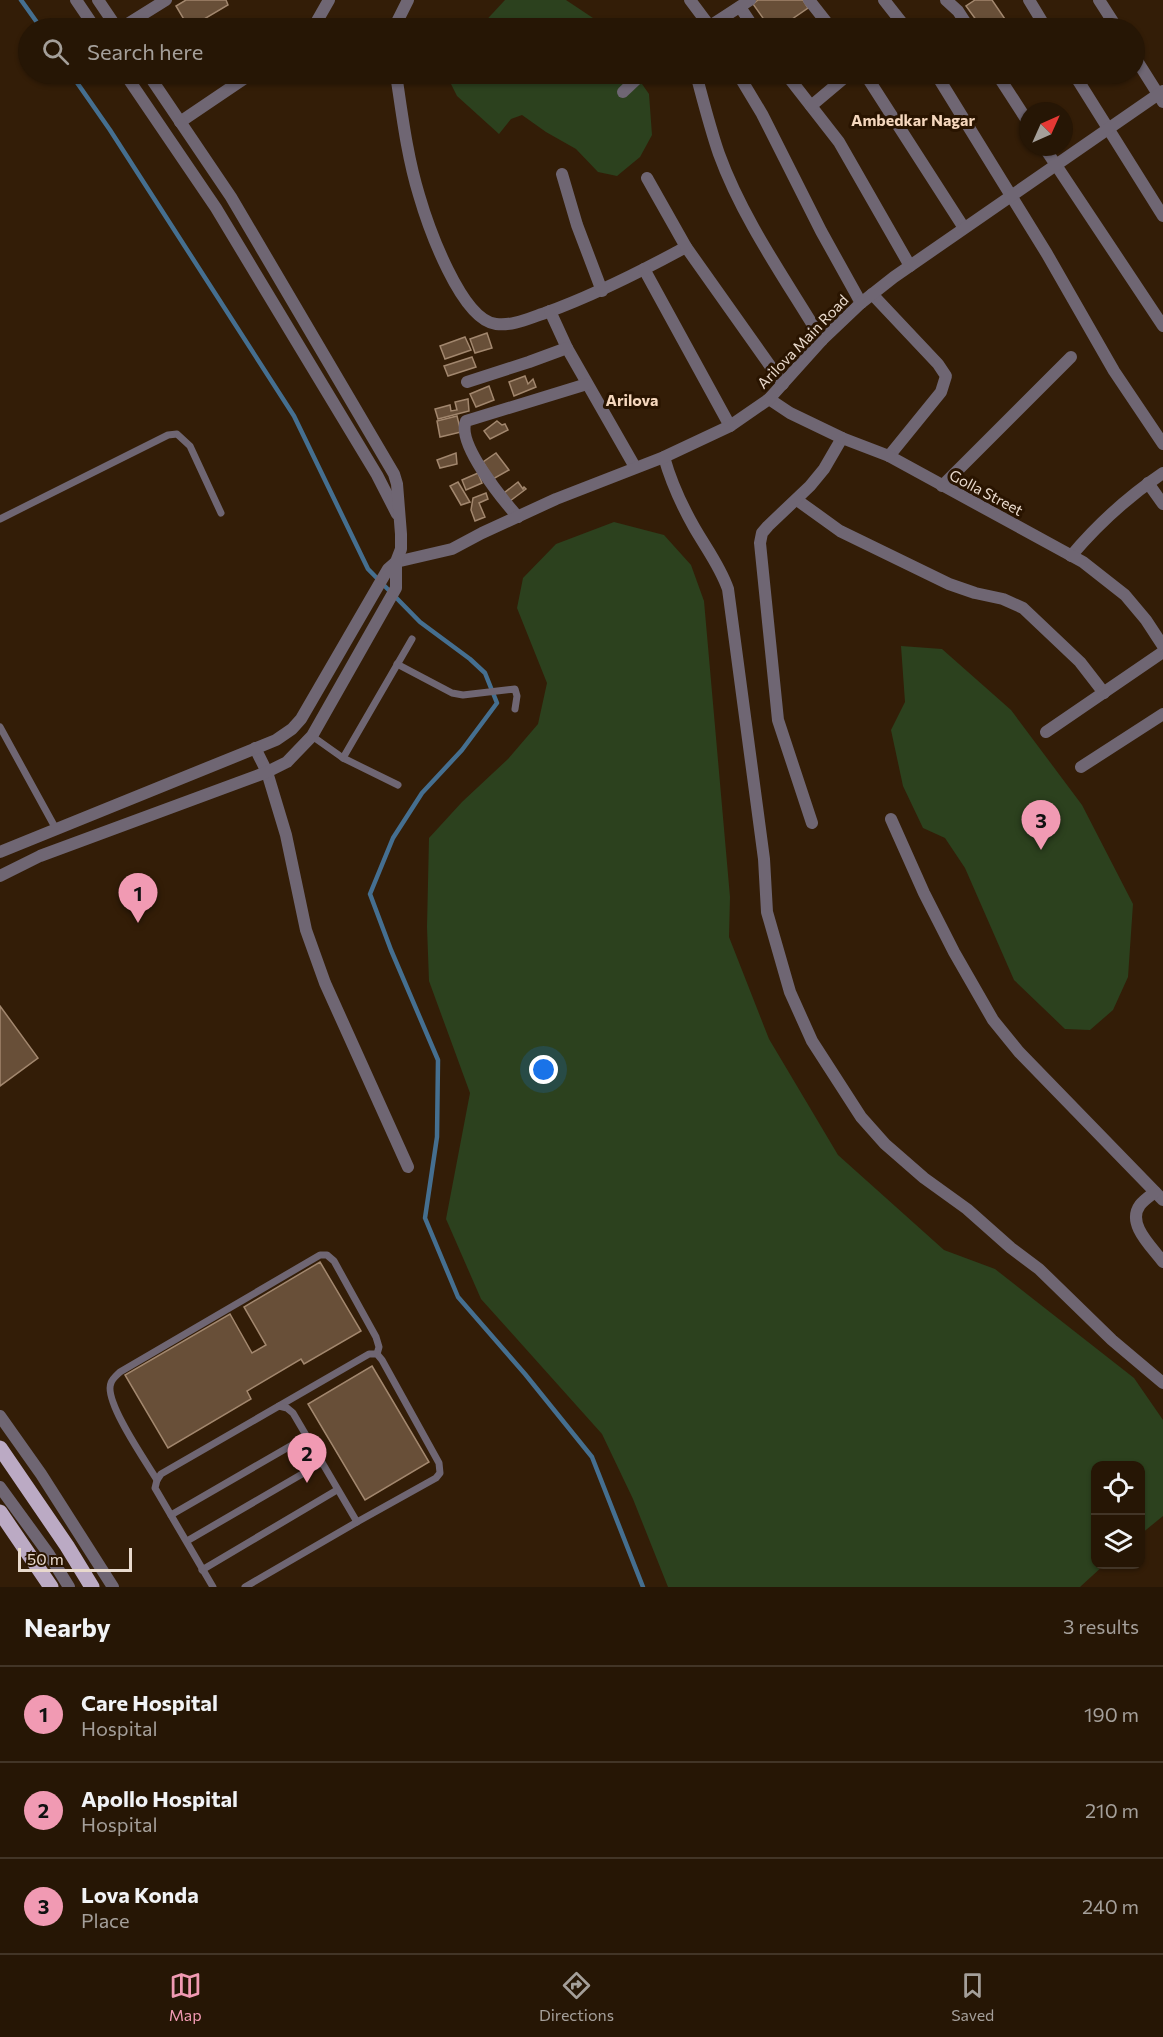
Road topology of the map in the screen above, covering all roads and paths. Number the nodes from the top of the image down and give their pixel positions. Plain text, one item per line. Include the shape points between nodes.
1 (76, 0) edge
2 (98, 0) edge
3 (166, 0) edge
4 (329, 0) edge
5 (408, 0) edge
6 (690, 0) edge
7 (809, 0) edge
8 (884, 0) edge
9 (946, 0) edge
10 (1029, 0) edge
11 (1099, 0) edge
12 (745, 4) edge
13 (88, 18) edge
14 (112, 18) edge
15 (136, 18) edge
16 (319, 18) edge
17 (399, 18) edge
18 (702, 18) edge
19 (724, 18) edge
20 (823, 18) edge
21 (898, 18) edge
22 (963, 18) edge
23 (1040, 18) edge
24 (1111, 18) edge
25 (1145, 72) edge
26 (132, 84) edge
27 (155, 84) edge
28 (236, 84) edge
29 (397, 84) edge
30 (631, 84) edge
31 (699, 84) edge
32 (744, 84) edge
33 (794, 84) edge
34 (837, 84) edge
35 (871, 84) edge
36 (942, 84) edge
37 (1003, 84) edge
38 (1080, 84) edge
39 (623, 92) dead end
40 (1161, 96) edge
41 (811, 106) junction
42 (1019, 108) edge
43 (180, 122) junction
44 (1108, 129) junction
45 (1050, 156) edge
46 (1055, 165) junction
47 (562, 174) dead end
48 (648, 178) dead end
49 (1011, 196) junction
50 (1163, 216) edge
51 (964, 228) junction
52 (686, 246) junction
53 (910, 266) junction
54 (644, 269) junction
55 (602, 291) junction
56 (873, 294) junction
57 (861, 303) junction
58 (550, 311) junction
59 (1163, 326) edge
60 (822, 340) junction
61 (567, 348) junction
62 (1071, 357) dead end
63 (467, 382) dead end
64 (587, 384) junction
65 (783, 384) junction
66 (769, 399) junction
67 (730, 426) junction
68 (842, 438) junction
69 (1163, 444) edge
70 (889, 456) junction
71 (664, 457) junction
72 (635, 467) junction
73 (1163, 473) edge
74 (1148, 483) junction
75 (942, 486) junction
76 (796, 500) junction
77 (1163, 504) edge
78 (221, 513) dead end
79 (518, 517) junction
80 (0, 519) edge
81 (399, 519) junction
82 (1071, 556) junction
83 (396, 562) junction
84 (412, 639) dead end
85 (1163, 646) edge
86 (1163, 652) edge
87 (397, 664) junction
88 (1104, 693) junction
89 (515, 709) dead end
90 (1163, 714) edge
91 (0, 727) edge
92 (1046, 732) dead end
93 (312, 736) junction
94 (255, 748) junction
95 (343, 758) junction
96 (1081, 767) dead end
97 (267, 772) junction
98 (399, 785) dead end
99 (891, 819) dead end
100 (812, 823) dead end
101 (56, 829) junction
102 (0, 852) edge
103 (0, 876) edge
104 (408, 1167) dead end
105 (1159, 1196) edge
106 (1163, 1262) edge
107 (376, 1354) junction
108 (1163, 1383) edge
109 (279, 1406) junction
110 (0, 1416) edge
111 (306, 1437) junction
112 (0, 1448) edge
113 (321, 1463) junction
114 (157, 1480) junction
115 (0, 1487) edge
116 (337, 1490) junction
117 (0, 1512) edge
118 (171, 1515) junction
119 (357, 1522) junction
120 (187, 1541) junction
121 (202, 1569) junction
122 (51, 1587) edge
123 (69, 1587) edge
124 (92, 1587) edge
125 (113, 1587) edge
126 (213, 1587) edge
127 (245, 1587) edge

1 - 13 street
2 - 14 street
3 - 15 street
4 - 16 street
5 - 17 street
6 - 18 street
7 - 20 street
8 - 21 street
9 - 22 street
10 - 23 street
11 - 24 street
12 - 19 street
25 - 40 street
26 - 81 street via 216,208 377,475
27 - 43 street
28 - 43 street
29 - 58 street via 418,194 442,258 462,296 479,316 493,324 511,325
30 - 39 street
31 - 60 street via 719,154 733,186
32 - 57 street
33 - 41 street
34 - 41 street
35 - 51 street
36 - 49 street
37 - 42 street
38 - 44 street
40 - 44 street, Arilova Main Road
41 - 53 street via 839,142
43 - 81 street via 231,197 394,474
44 - 46 street, Arilova Main Road
44 - 50 street
45 - 46 street
46 - 49 street, Arilova Main Road
46 - 59 street
47 - 55 street
48 - 52 street
49 - 51 street, Arilova Main Road
49 - 69 street via 1114,371
51 - 53 street, Arilova Main Road
52 - 54 street
52 - 65 street
53 - 56 street, Arilova Main Road
54 - 55 street
54 - 67 street
55 - 58 street
56 - 57 street, Arilova Main Road
56 - 70 street via 946,376 941,392
57 - 60 street, Arilova Main Road
58 - 61 street
60 - 65 street, Arilova Main Road
61 - 63 street
61 - 64 street
62 - 75 street
64 - 72 street
64 - 79 street via 466,421 466,435 480,468
65 - 66 street, Arilova Main Road
66 - 67 street, Arilova Main Road
66 - 68 street, Golla Street
67 - 71 street, Arilova Main Road
68 - 70 street, Golla Street
68 - 76 street via 824,469
70 - 75 street, Golla Street
71 - 72 street, Arilova Main Road
71 - 108 street via 679,500 728,589 759,816 767,912 790,992 812,1041 861,1117 885,1144 1039,1269
72 - 79 street, Arilova Main Road
73 - 74 street
74 - 77 street
74 - 82 street via 1092,531
75 - 82 street, Golla Street
76 - 88 street via 840,531 949,584 1023,608 1080,662
76 - 100 street via 762,533 760,549 778,720
78 - 80 lane via 190,446 177,434
79 - 83 street, Arilova Main Road via 452,549
81 - 83 street via 401,549
82 - 85 street, Golla Street via 1125,595
83 - 93 street via 396,588
83 - 94 street via 388,569 301,719 276,740
84 - 87 lane
86 - 88 street
87 - 89 lane via 452,693 515,689
87 - 95 lane
88 - 92 street
90 - 96 street
91 - 101 lane
93 - 95 lane
93 - 97 street via 287,762
94 - 97 street
94 - 101 street
95 - 98 lane
97 - 103 street via 40,856
97 - 104 street via 286,835 306,930 325,983
99 - 105 street via 924,893 993,1020 1019,1052
101 - 102 street
105 - 106 street via 1140,1204 1135,1215 1137,1227
107 - 109 lane via 369,1354
107 - 114 lane via 376,1337 334,1261 320,1255 120,1372 111,1383 114,1408
107 - 119 lane via 440,1463 441,1473
109 - 111 lane via 293,1413
109 - 114 lane via 161,1474
110 - 125 street
111 - 113 lane
111 - 118 lane
112 - 124 main road
113 - 116 lane
113 - 120 lane
114 - 118 lane via 155,1488
115 - 123 street
116 - 119 lane
116 - 121 lane
117 - 122 main road
118 - 120 lane
119 - 127 lane
120 - 121 lane
121 - 126 lane

